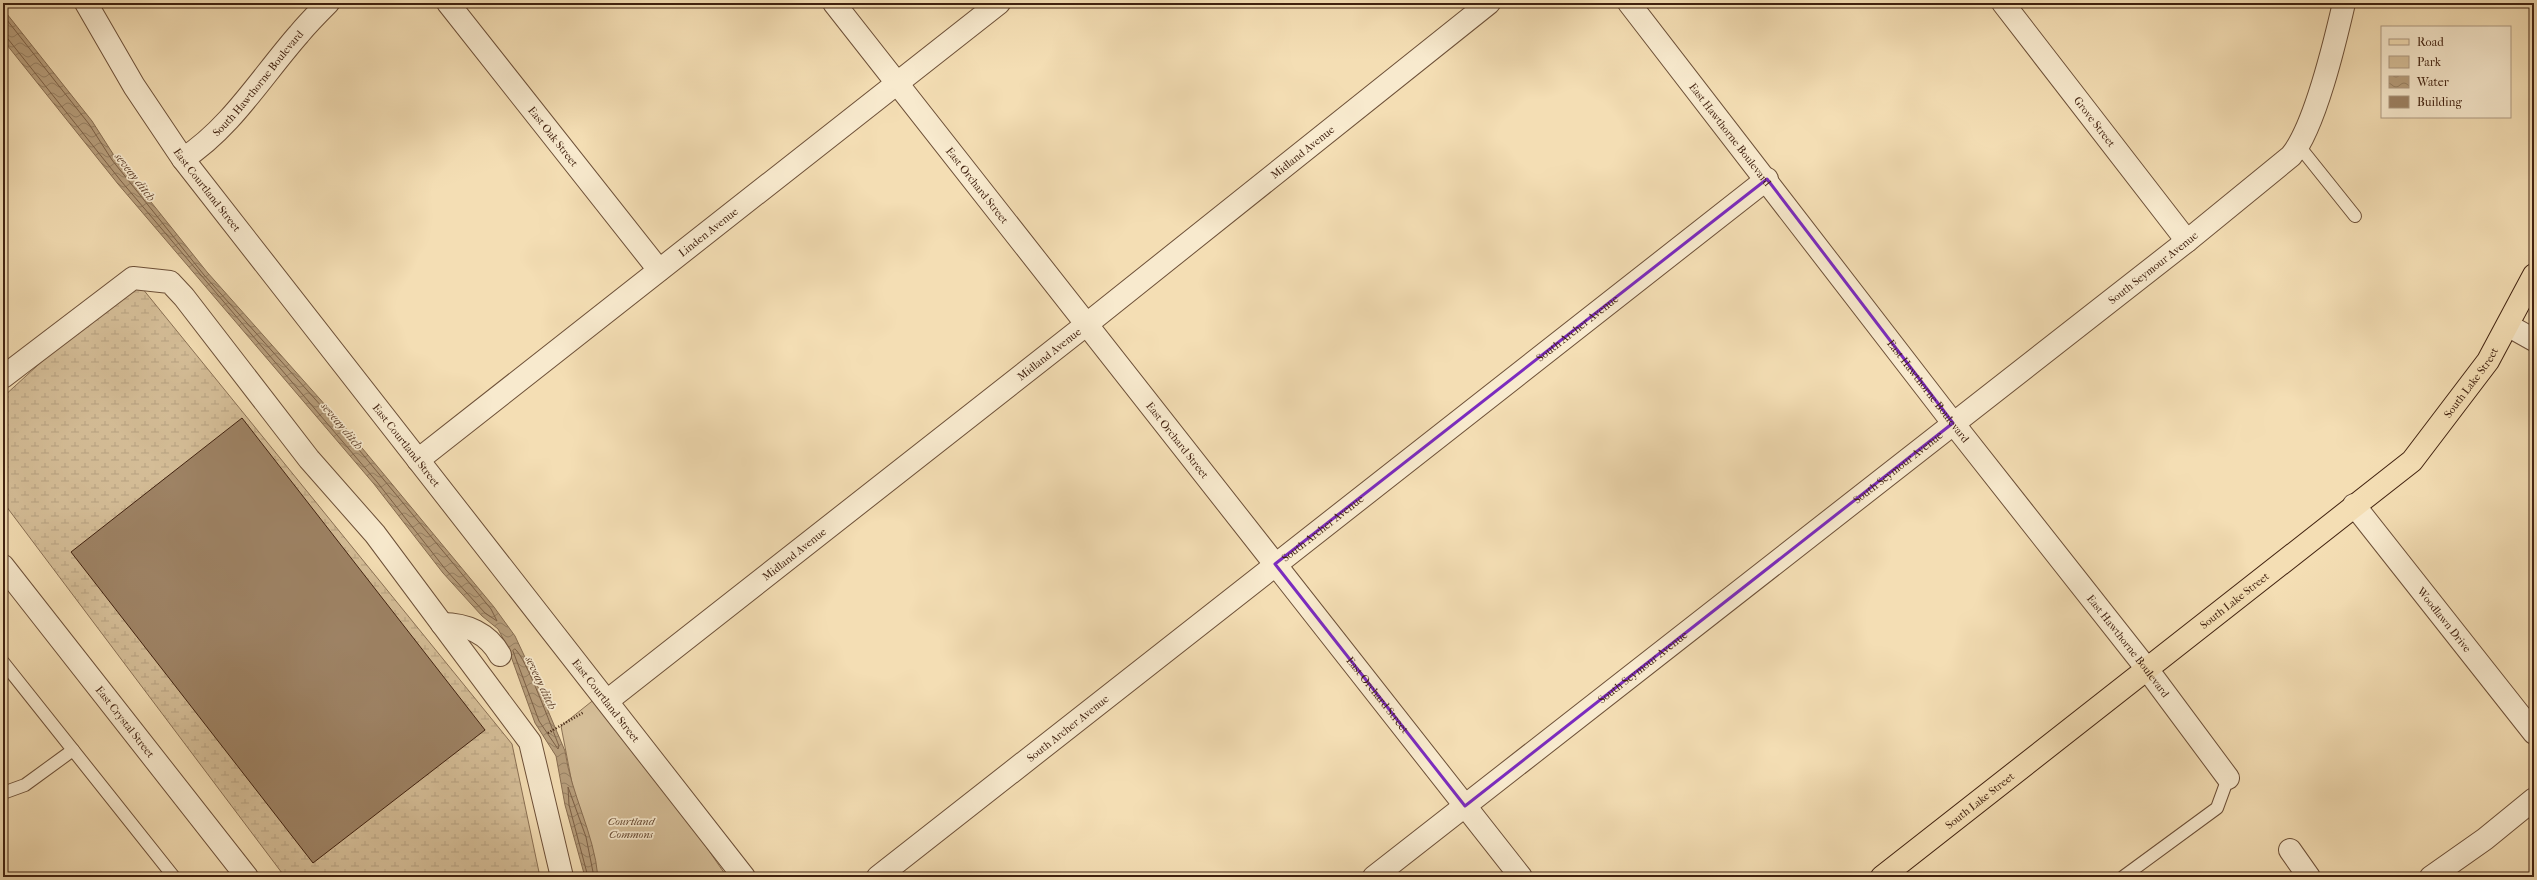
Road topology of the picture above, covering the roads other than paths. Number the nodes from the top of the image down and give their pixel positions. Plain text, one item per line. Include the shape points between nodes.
1 (86, 3) edge
2 (328, 3) edge
3 (448, 3) edge
4 (834, 3) edge
5 (999, 3) edge
6 (1489, 3) edge
7 (1629, 3) edge
8 (2003, 3) edge
9 (2344, 3) edge
10 (898, 82) junction
11 (2300, 146) junction
12 (183, 159) junction
13 (1767, 179) junction
14 (2354, 216) dead end
15 (2187, 241) junction
16 (658, 270) junction
17 (2534, 276) edge
18 (1087, 324) junction
19 (2508, 326) junction
20 (2534, 340) edge
21 (3, 377) edge
22 (1953, 423) junction
23 (418, 460) junction
24 (2354, 505) junction
25 (1275, 564) junction
26 (3, 566) edge
27 (442, 624) junction
28 (500, 655) dead end
29 (3, 662) edge
30 (2147, 669) junction
31 (607, 701) junction
32 (2534, 733) edge
33 (73, 750) junction
34 (2228, 778) joint
35 (3, 793) edge
36 (2534, 799) edge
37 (1465, 806) junction
38 (2290, 850) dead end
39 (172, 876) edge
40 (247, 877) edge
41 (562, 877) edge
42 (744, 877) edge
43 (878, 877) edge
44 (1374, 877) edge
45 (1521, 877) edge
46 (1882, 877) edge
47 (2123, 877) edge
48 (2309, 877) edge
49 (2430, 877) edge

1 - 12 street, East Courtland Street via 134,86
2 - 12 street, South Hawthorne Boulevard via 298,34 259,85 209,139
3 - 16 street, East Oak Street
4 - 10 street, East Orchard Street
5 - 10 street, Linden Avenue
6 - 18 street, Midland Avenue
7 - 13 street, East Hawthorne Boulevard
8 - 15 street, Grove Street
9 - 11 street, South Seymour Avenue via 2336,36
10 - 16 street, Linden Avenue
10 - 18 street, East Orchard Street
11 - 14 lane
11 - 15 street, South Seymour Avenue via 2292,156
12 - 23 street, East Courtland Street
13 - 22 street, East Hawthorne Boulevard
13 - 25 street, South Archer Avenue
15 - 22 street, South Seymour Avenue
16 - 23 street, Linden Avenue
17 - 19 main road, South Lake Street
18 - 25 street, East Orchard Street
18 - 31 street, Midland Avenue
19 - 20 street
19 - 24 main road, South Lake Street via 2488,361 2412,461
21 - 27 street via 133,278 170,282 309,458 375,534
22 - 30 street, East Hawthorne Boulevard
22 - 37 street, South Seymour Avenue
23 - 31 street, East Courtland Street
24 - 30 main road, South Lake Street
24 - 32 street, Woodlawn Drive
25 - 37 street, East Orchard Street
25 - 43 street, South Archer Avenue
26 - 40 street, East Crystal Street
27 - 28 street via 460,624 478,632 495,645
27 - 41 street via 530,742
29 - 33 lane
30 - 34 street, East Hawthorne Boulevard
30 - 46 main road, South Lake Street
31 - 42 street, East Courtland Street
33 - 35 lane via 25,784
33 - 39 lane
34 - 47 lane via 2218,808
36 - 49 street via 2485,839
37 - 44 street, South Seymour Avenue
37 - 45 street, East Orchard Street
38 - 48 street

